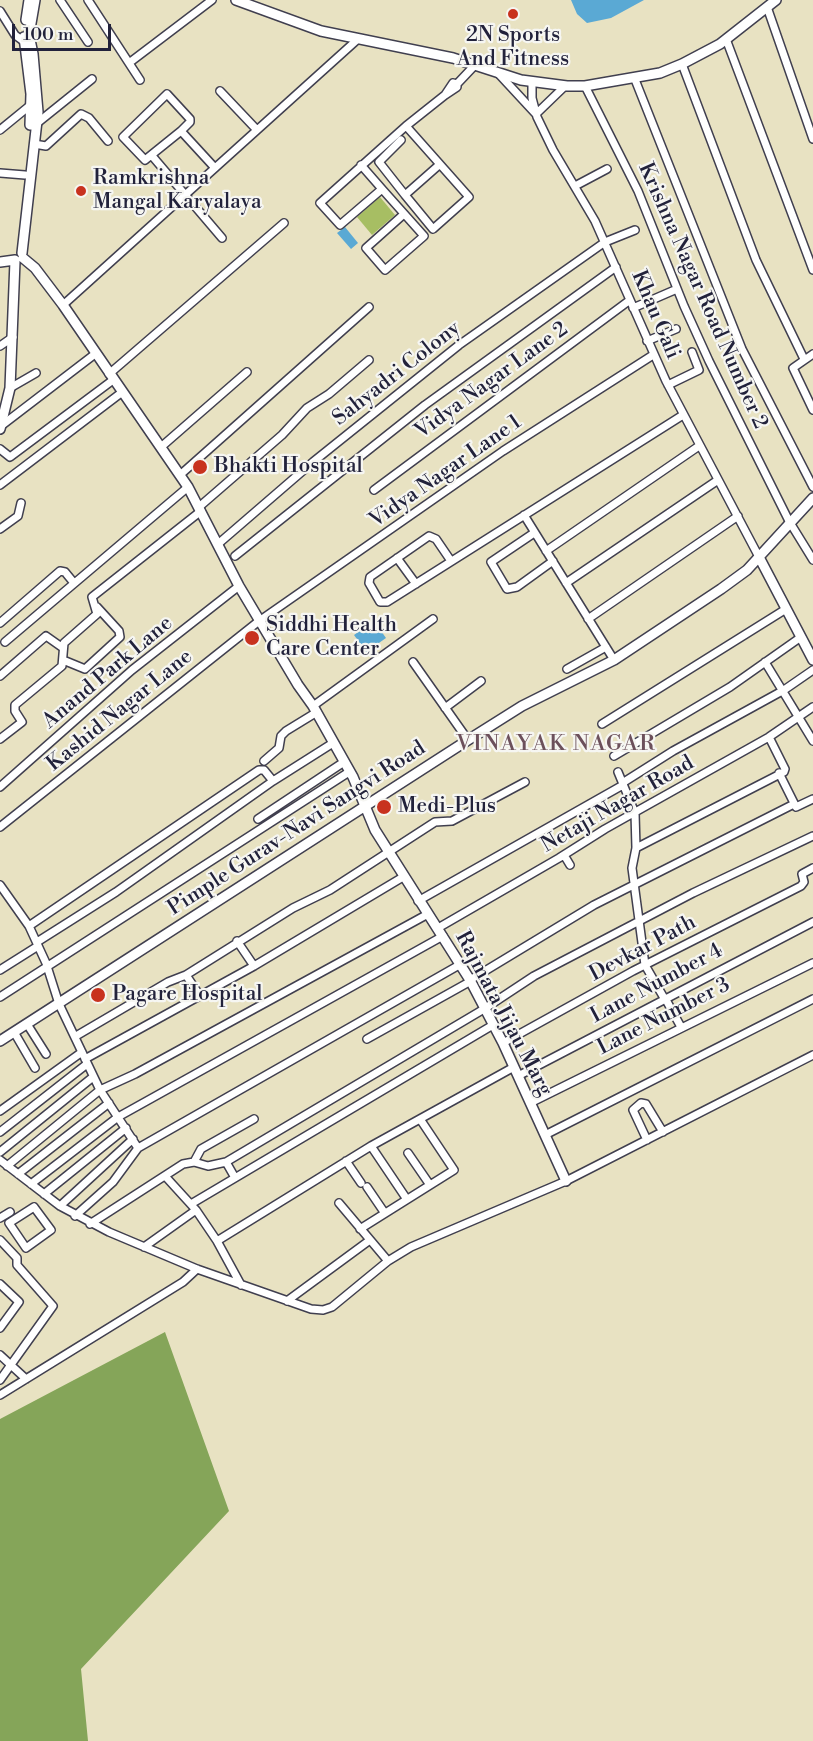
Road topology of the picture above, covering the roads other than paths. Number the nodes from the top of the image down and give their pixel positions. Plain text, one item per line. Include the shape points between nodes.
1 (36, 0) edge
2 (60, 0) edge
3 (88, 0) edge
4 (213, 0) edge
5 (236, 0) edge
6 (776, 0) edge
7 (26, 3) edge
8 (767, 7) junction
9 (0, 11) edge
10 (357, 39) junction
11 (726, 39) junction
12 (88, 42) dead end
13 (28, 44) junction
14 (129, 63) junction
15 (682, 64) junction
16 (475, 66) junction
17 (498, 73) junction
18 (634, 77) junction
19 (92, 79) dead end
20 (140, 80) dead end
21 (532, 82) junction
22 (565, 86) junction
23 (585, 86) junction
24 (220, 91) dead end
25 (34, 102) junction
26 (536, 114) junction
27 (36, 124) junction
28 (406, 126) junction
29 (1, 127) edge
30 (257, 130) junction
31 (181, 131) junction
32 (813, 139) edge
33 (402, 140) dead end
34 (108, 141) dead end
35 (34, 144) junction
36 (153, 157) dead end
37 (361, 165) junction
38 (439, 165) junction
39 (214, 168) junction
40 (607, 169) dead end
41 (0, 173) edge
42 (25, 175) junction
43 (575, 186) junction
44 (382, 189) junction
45 (186, 194) junction
46 (405, 195) junction
47 (404, 214) junction
48 (284, 223) dead end
49 (635, 230) dead end
50 (222, 238) dead end
51 (605, 242) junction
52 (0, 257) edge
53 (18, 257) junction
54 (0, 262) edge
55 (616, 267) junction
56 (813, 270) edge
57 (677, 289) junction
58 (630, 300) junction
59 (63, 305) junction
60 (369, 307) dead end
61 (633, 308) junction
62 (676, 329) dead end
63 (13, 337) junction
64 (647, 341) junction
65 (0, 346) edge
66 (692, 352) dead end
67 (95, 354) junction
68 (813, 354) edge
69 (653, 355) junction
70 (369, 360) dead end
71 (804, 360) junction
72 (247, 372) dead end
73 (36, 373) dead end
74 (111, 377) junction
75 (668, 385) junction
76 (10, 388) junction
77 (121, 393) junction
78 (813, 410) edge
79 (683, 415) junction
80 (0, 428) edge
81 (699, 446) junction
82 (160, 447) junction
83 (0, 449) edge
84 (180, 475) junction
85 (718, 480) junction
86 (0, 484) edge
87 (188, 487) junction
88 (813, 487) edge
89 (374, 490) dead end
90 (813, 498) edge
91 (21, 503) dead end
92 (200, 509) junction
93 (524, 515) junction
94 (738, 516) junction
95 (789, 521) junction
96 (0, 529) edge
97 (534, 533) junction
98 (219, 544) junction
99 (546, 552) junction
100 (235, 556) dead end
101 (759, 557) junction
102 (397, 558) junction
103 (813, 560) edge
104 (451, 561) junction
105 (553, 561) junction
106 (74, 583) junction
107 (416, 584) junction
108 (566, 584) junction
109 (239, 586) junction
110 (97, 608) junction
111 (786, 609) junction
112 (433, 619) dead end
113 (588, 619) junction
114 (259, 621) junction
115 (0, 622) edge
116 (801, 637) junction
117 (5, 642) dead end
118 (606, 647) junction
119 (63, 648) junction
120 (63, 660) junction
121 (614, 660) junction
122 (813, 660) edge
123 (413, 662) dead end
124 (765, 662) junction
125 (567, 669) dead end
126 (813, 670) edge
127 (0, 676) edge
128 (481, 681) dead end
129 (784, 690) junction
130 (813, 707) edge
131 (445, 708) junction
132 (315, 709) junction
133 (797, 716) junction
134 (602, 724) dead end
135 (769, 737) junction
136 (0, 740) edge
137 (468, 740) junction
138 (813, 741) edge
139 (333, 742) junction
140 (614, 756) dead end
141 (264, 761) dead end
142 (344, 762) junction
143 (350, 772) junction
144 (618, 772) dead end
145 (779, 773) junction
146 (273, 781) junction
147 (525, 782) dead end
148 (624, 784) junction
149 (0, 787) edge
150 (813, 799) edge
151 (794, 804) junction
152 (366, 806) junction
153 (635, 813) junction
154 (258, 819) dead end
155 (0, 827) edge
156 (813, 836) edge
157 (636, 848) junction
158 (390, 854) junction
159 (564, 855) junction
160 (570, 865) dead end
161 (813, 868) edge
162 (403, 877) junction
163 (0, 885) edge
164 (633, 885) junction
165 (418, 901) junction
166 (428, 914) junction
167 (638, 921) junction
168 (813, 922) edge
169 (29, 926) junction
170 (440, 932) junction
171 (237, 941) junction
172 (37, 944) junction
173 (813, 963) edge
174 (461, 964) junction
175 (645, 965) junction
176 (254, 966) junction
177 (48, 968) junction
178 (0, 970) edge
179 (186, 975) junction
180 (470, 980) junction
181 (200, 996) junction
182 (0, 997) edge
183 (664, 998) junction
184 (813, 999) edge
185 (59, 1004) junction
186 (484, 1009) junction
187 (27, 1024) junction
188 (493, 1025) junction
189 (681, 1027) junction
190 (14, 1032) junction
191 (76, 1036) junction
192 (367, 1039) dead end
193 (0, 1041) edge
194 (502, 1043) junction
195 (46, 1054) dead end
196 (813, 1054) edge
197 (84, 1058) junction
198 (35, 1068) dead end
199 (516, 1071) junction
200 (93, 1077) junction
201 (100, 1090) junction
202 (530, 1103) junction
203 (109, 1104) junction
204 (0, 1111) edge
205 (118, 1117) junction
206 (254, 1119) dead end
207 (420, 1119) junction
208 (126, 1128) junction
209 (0, 1131) edge
210 (663, 1132) junction
211 (545, 1135) junction
212 (133, 1139) junction
213 (648, 1140) junction
214 (371, 1146) junction
215 (138, 1148) junction
216 (0, 1152) edge
217 (408, 1153) dead end
218 (0, 1160) edge
219 (346, 1161) junction
220 (194, 1162) junction
221 (226, 1162) junction
222 (7, 1166) junction
223 (18, 1174) junction
224 (165, 1176) junction
225 (234, 1176) junction
226 (566, 1181) junction
227 (31, 1184) junction
228 (430, 1185) junction
229 (44, 1194) junction
230 (406, 1198) junction
231 (339, 1203) dead end
232 (60, 1206) junction
233 (193, 1207) junction
234 (384, 1212) junction
235 (4, 1215) edge
236 (75, 1216) junction
237 (9, 1223) junction
238 (90, 1224) junction
239 (360, 1229) junction
240 (0, 1240) edge
241 (370, 1240) junction
242 (217, 1241) junction
243 (144, 1247) junction
244 (388, 1261) junction
245 (197, 1269) junction
246 (0, 1284) edge
247 (242, 1284) junction
248 (287, 1301) junction
249 (0, 1328) edge
250 (0, 1355) edge
251 (12, 1366) junction
252 (1, 1377) edge
253 (26, 1379) junction
254 (15, 1386) junction
255 (0, 1395) edge

1 - 13 street
2 - 12 street
3 - 14 street
4 - 14 street
5 - 10 street
6 - 8 street
7 - 13 street
8 - 11 street
8 - 32 street
9 - 13 street via 15,35
10 - 16 street
10 - 30 street
11 - 15 street
11 - 56 street
13 - 25 street
14 - 20 street
15 - 18 street
15 - 71 street via 756,260
16 - 17 street
16 - 28 street
17 - 21 street
17 - 26 street
18 - 23 street
18 - 88 street via 742,349
19 - 27 street
21 - 22 street
21 - 26 street, Khau Gali
22 - 23 street
22 - 26 street
23 - 57 street, Krishna Nagar Road Number 2 via 639,191
24 - 30 street
25 - 27 street
25 - 29 street
25 - 42 street
26 - 43 street, Khau Gali
27 - 35 street
28 - 37 street
28 - 38 street
30 - 39 street
31 - 31 street via 190,119 167,94 123,136 145,160
31 - 39 street
33 - 46 street via 380,162
34 - 35 street via 81,114 46,146
35 - 53 street
36 - 45 street
37 - 44 street
37 - 44 street via 320,204 340,225
38 - 46 street
38 - 46 street via 469,197 435,229
39 - 45 street
40 - 43 street
41 - 42 street
42 - 53 street
43 - 51 street, Khau Gali
44 - 47 street
45 - 50 street
45 - 59 street
47 - 47 street via 424,237 384,270 366,248
48 - 74 street
49 - 51 street, Sahyadri Colony
51 - 55 street, Khau Gali
51 - 98 street, Sahyadri Colony via 416,378
52 - 53 street
53 - 54 street
53 - 59 street via 35,268
53 - 63 street
55 - 58 street, Khau Gali
55 - 100 street via 425,405
57 - 61 street
57 - 95 street, Krishna Nagar Road Number 2
58 - 61 street, Khau Gali
58 - 89 street, Vidya Nagar Lane 2
59 - 67 street
60 - 84 street
61 - 64 street, Khau Gali
62 - 64 street
63 - 65 street
63 - 76 street
64 - 69 street, Khau Gali
66 - 75 street via 699,370
67 - 74 street
67 - 80 street
68 - 71 street
69 - 75 street, Khau Gali
69 - 114 street, Vidya Nagar Lane 1 via 504,451
70 - 92 street via 307,408 286,432
71 - 78 street via 793,370
72 - 82 street
73 - 76 street
74 - 77 street
74 - 83 street via 10,457
75 - 79 street, Khau Gali
76 - 80 street
77 - 82 street
77 - 86 street
79 - 81 street, Khau Gali
79 - 93 street
81 - 85 street, Khau Gali
81 - 99 street
82 - 84 street
84 - 87 street
85 - 94 street, Khau Gali
85 - 108 street
87 - 92 street
87 - 106 street
90 - 95 street, Pimple Gurav-Navi Sangvi Road
91 - 96 street via 18,516
92 - 98 street
92 - 110 street via 92,597
93 - 97 street
93 - 104 street
94 - 101 street, Khau Gali
94 - 113 street
95 - 101 street, Pimple Gurav-Navi Sangvi Road
95 - 103 street, Krishna Nagar Road Number 2
97 - 99 street
97 - 105 street via 491,562 507,589 517,587
98 - 109 street
99 - 105 street
101 - 111 street
101 - 121 street, Pimple Gurav-Navi Sangvi Road via 721,589
102 - 104 street via 429,536 436,539
102 - 107 street
102 - 107 street via 369,579 377,598 387,602
104 - 107 street
105 - 108 street
106 - 115 street via 60,571
106 - 117 street
108 - 113 street
109 - 114 street
109 - 149 street, Anand Park Lane via 132,670
110 - 119 street via 97,614
110 - 120 street via 120,638 85,669
111 - 116 street
111 - 134 street
112 - 132 street
113 - 118 street
114 - 132 street, Rajmata Jijau Marg
114 - 155 street, Kashid Nagar Lane
116 - 122 street
116 - 124 street
118 - 121 street
118 - 125 street
119 - 120 street
119 - 127 street via 46,636
120 - 136 street via 62,666 15,705 22,722
121 - 137 street, Pimple Gurav-Navi Sangvi Road via 522,706
123 - 131 street
124 - 129 street
124 - 140 street
126 - 129 street
128 - 131 street
129 - 133 street
129 - 148 street via 673,751
130 - 133 street, Netaji Nagar Road
131 - 137 street
132 - 139 street, Rajmata Jijau Marg
132 - 141 street via 281,736 279,748
133 - 135 street, Netaji Nagar Road
133 - 138 street
135 - 145 street via 785,769
135 - 153 street, Netaji Nagar Road
137 - 152 street, Pimple Gurav-Navi Sangvi Road
139 - 142 street, Rajmata Jijau Marg
139 - 146 street
142 - 143 street, Rajmata Jijau Marg
142 - 154 street
143 - 152 street, Rajmata Jijau Marg
143 - 177 street
144 - 148 street
145 - 151 street
145 - 157 street
146 - 169 street via 264,770 259,770
146 - 172 street
147 - 158 street via 452,821 435,822
148 - 153 street
148 - 165 street
150 - 151 street via 796,807
151 - 164 street
152 - 158 street, Rajmata Jijau Marg
152 - 185 street, Pimple Gurav-Navi Sangvi Road
153 - 157 street
153 - 159 street, Netaji Nagar Road
156 - 167 street
157 - 164 street
158 - 162 street, Rajmata Jijau Marg
158 - 171 street
159 - 160 street
159 - 170 street, Netaji Nagar Road
161 - 175 street, Devkar Path via 802,874 801,886
162 - 165 street, Rajmata Jijau Marg
162 - 176 street
163 - 169 street
164 - 167 street
164 - 180 street
165 - 166 street, Rajmata Jijau Marg
166 - 170 street, Rajmata Jijau Marg
166 - 201 street
167 - 175 street
167 - 186 street via 534,976
168 - 183 street, Lane Number 4
169 - 172 street
170 - 174 street, Rajmata Jijau Marg
170 - 205 street, Netaji Nagar Road
171 - 176 street
171 - 179 street
172 - 177 street
172 - 178 street
173 - 189 street, Lane Number 3
174 - 180 street, Rajmata Jijau Marg
174 - 215 street
175 - 183 street
175 - 194 street, Devkar Path
176 - 181 street
177 - 182 street
177 - 185 street
179 - 181 street
179 - 191 street
180 - 186 street, Rajmata Jijau Marg
180 - 192 street
181 - 197 street
183 - 189 street
183 - 199 street, Lane Number 4
184 - 211 street
185 - 187 street, Pimple Gurav-Navi Sangvi Road
185 - 191 street
186 - 188 street, Rajmata Jijau Marg
186 - 221 street
187 - 190 street, Pimple Gurav-Navi Sangvi Road
187 - 195 street
188 - 194 street, Rajmata Jijau Marg
188 - 225 street
189 - 202 street, Lane Number 3
190 - 193 street, Pimple Gurav-Navi Sangvi Road
190 - 198 street
191 - 197 street
194 - 199 street, Rajmata Jijau Marg
196 - 210 street
197 - 200 street
197 - 204 street
197 - 209 street
199 - 202 street, Rajmata Jijau Marg
199 - 207 street, Lane Number 4
200 - 201 street
200 - 216 street
201 - 203 street
201 - 222 street
202 - 211 street, Rajmata Jijau Marg
203 - 205 street
203 - 223 street
205 - 208 street
205 - 227 street, Netaji Nagar Road
206 - 220 street via 201,1149
207 - 214 street, Lane Number 4
207 - 228 street via 454,1170
208 - 212 street
208 - 229 street
210 - 213 street
210 - 213 street via 646,1104 641,1103 633,1108
211 - 226 street, Rajmata Jijau Marg
212 - 215 street
212 - 232 street
213 - 226 street
214 - 219 street, Lane Number 4
214 - 230 street
215 - 236 street via 112,1182
217 - 228 street
218 - 222 street
219 - 234 street
219 - 242 street, Lane Number 4
220 - 221 street via 208,1166
220 - 224 street
221 - 225 street
222 - 223 street
223 - 227 street
224 - 233 street
224 - 238 street
225 - 233 street
226 - 244 street via 426,1240
227 - 229 street
228 - 230 street
229 - 232 street
230 - 234 street
231 - 239 street
232 - 236 street
233 - 242 street
233 - 243 street
234 - 239 street
235 - 237 street
236 - 238 street
237 - 237 street via 34,1207 51,1231 26,1248
238 - 243 street
239 - 241 street
240 - 251 street via 53,1304
241 - 244 street
241 - 248 street
242 - 247 street
243 - 245 street
244 - 248 street via 332,1307 311,1309
245 - 247 street
245 - 253 street via 183,1282
246 - 249 street via 19,1302
247 - 248 street
250 - 251 street
251 - 252 street
251 - 253 street
252 - 254 street
253 - 254 street
254 - 255 street

